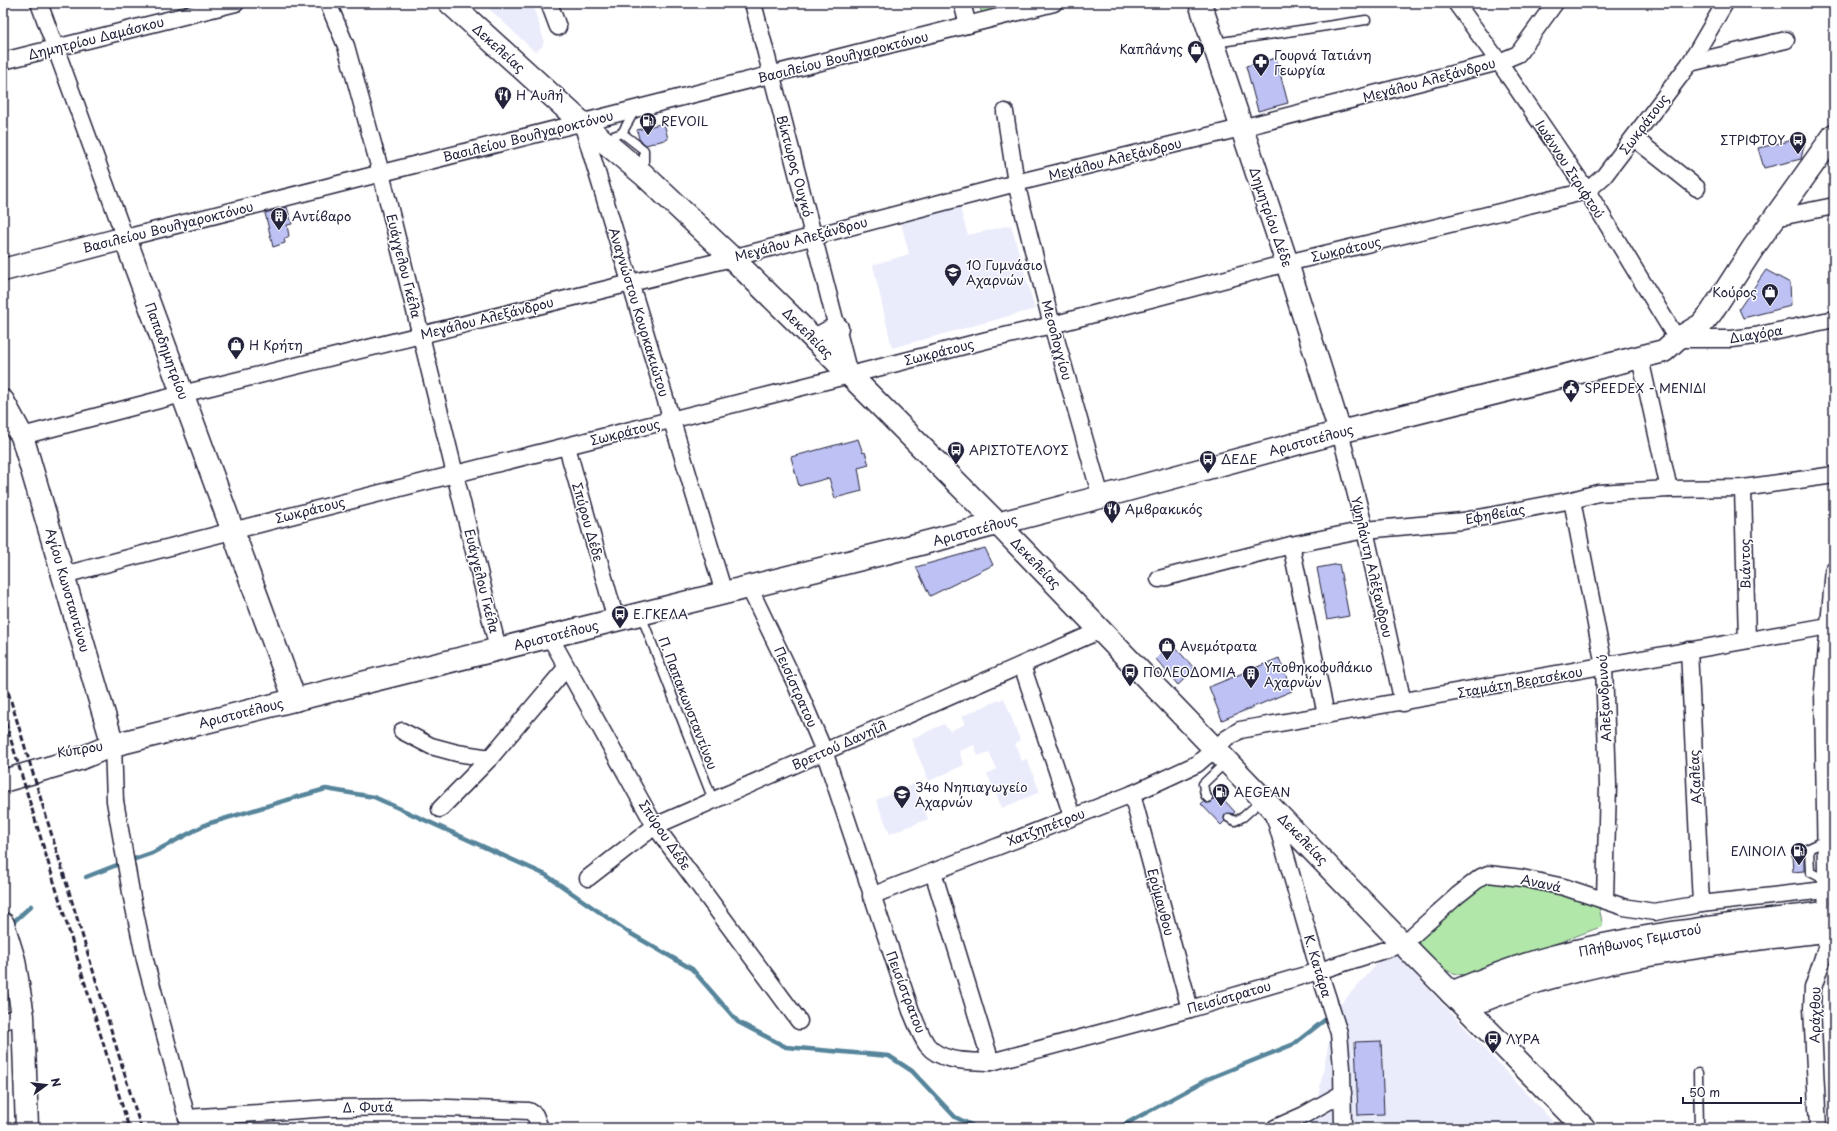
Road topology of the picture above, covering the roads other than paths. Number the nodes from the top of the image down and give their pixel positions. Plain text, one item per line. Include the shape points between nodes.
1 (39, 3) edge
2 (236, 3) edge
3 (328, 3) edge
4 (450, 3) edge
5 (549, 3) edge
6 (753, 3) edge
7 (962, 3) edge
8 (1054, 3) edge
9 (1200, 3) edge
10 (1456, 3) edge
11 (1555, 3) edge
12 (1725, 3) edge
13 (1366, 20) dead end
14 (968, 25) junction
15 (558, 27) dead end
16 (1786, 40) dead end
17 (1212, 43) junction
18 (56, 48) junction
19 (3, 61) edge
20 (1499, 62) junction
21 (1690, 63) junction
22 (771, 75) junction
23 (635, 110) junction
24 (1005, 112) dead end
25 (582, 123) junction
26 (1241, 128) junction
27 (622, 133) junction
28 (1834, 134) edge
29 (1634, 138) junction
30 (601, 140) junction
31 (381, 173) junction
32 (644, 176) junction
33 (1016, 183) junction
34 (1697, 188) dead end
35 (1587, 191) junction
36 (1834, 206) edge
37 (1775, 218) junction
38 (813, 235) junction
39 (125, 238) junction
40 (732, 258) junction
41 (1287, 263) junction
42 (3, 270) edge
43 (630, 283) junction
44 (1834, 319) edge
45 (1052, 325) junction
46 (836, 328) junction
47 (421, 334) junction
48 (1677, 339) junction
49 (815, 340) junction
50 (1640, 358) junction
51 (849, 375) junction
52 (182, 394) junction
53 (3, 401) edge
54 (672, 420) junction
55 (3, 423) edge
56 (1340, 432) junction
57 (22, 436) junction
58 (567, 447) junction
59 (455, 474) junction
60 (1834, 475) edge
61 (1743, 488) junction
62 (1669, 489) junction
63 (1101, 498) junction
64 (1572, 500) junction
65 (998, 524) junction
66 (232, 530) junction
67 (1365, 530) junction
68 (1291, 545) junction
69 (1834, 569) edge
70 (64, 574) junction
71 (1159, 579) dead end
72 (749, 587) junction
73 (724, 594) junction
74 (641, 614) junction
75 (616, 620) junction
76 (1832, 625) edge
77 (1101, 630) junction
78 (550, 636) junction
79 (1747, 640) junction
80 (498, 649) junction
81 (1689, 650) junction
82 (1022, 665) junction
83 (1604, 666) junction
84 (566, 668) junction
85 (294, 700) junction
86 (1403, 703) junction
87 (1326, 715) junction
88 (402, 731) dead end
89 (113, 745) junction
90 (824, 751) junction
91 (1829, 753) edge
92 (1221, 755) junction
93 (490, 758) junction
94 (3, 766) edge
95 (3, 781) edge
96 (1132, 794) junction
97 (1208, 798) dead end
98 (713, 800) junction
99 (1268, 803) junction
100 (440, 809) dead end
101 (1072, 816) junction
102 (1229, 818) dead end
103 (655, 826) junction
104 (933, 872) junction
105 (588, 878) dead end
106 (1829, 886) edge
107 (872, 896) junction
108 (1605, 899) junction
109 (1701, 904) junction
110 (1831, 922) edge
111 (3, 924) edge
112 (1403, 944) junction
113 (1319, 971) junction
114 (1459, 1000) junction
115 (1190, 1009) junction
116 (13, 1018) edge
117 (799, 1021) dead end
118 (991, 1062) junction
119 (1698, 1073) dead end
120 (1343, 1093) junction
121 (27, 1128) edge
122 (540, 1128) edge
123 (1275, 1128) edge
124 (1343, 1128) edge
125 (1584, 1128) edge
126 (1699, 1128) edge
127 (1818, 1128) edge

1 - 18 street, Παπαδημητρίου
2 - 18 street, Δημητρίου Δαμάσκου
3 - 31 street, Ευάγγελου Γκέλα via 346,46
4 - 25 main road, Δεκελείας
5 - 15 street
6 - 22 street, Βίκτωρος Ουγκό
7 - 14 street
8 - 14 street, Βασιλείου Βουλγαροκτόνου
9 - 17 main road, Δημητρίου Δέδε
10 - 20 street, Ιωάννου Στριφτού
11 - 20 street, Μεγάλου Αλεξάνδρου via 1518,54
12 - 21 street, Σωκράτους
13 - 17 lane
14 - 22 street, Βασιλείου Βουλγαροκτόνου
16 - 21 street
17 - 26 main road, Δημητρίου Δέδε
18 - 19 street, Δημητρίου Δαμάσκου
18 - 39 street, Παπαδημητρίου
20 - 26 street, Μεγάλου Αλεξάνδρου
20 - 35 street, Ιωάννου Στριφτού
21 - 29 street, Σωκράτους
22 - 23 street, Βασιλείου Βουλγαροκτόνου
22 - 38 street, Βίκτωρος Ουγκό
23 - 25 street, Βασιλείου Βουλγαροκτόνου
23 - 27 lane
24 - 33 street, Μεσολογγίου
25 - 30 main road, Δεκελείας
25 - 31 street, Βασιλείου Βουλγαροκτόνου
25 - 43 street, Αναγνώστου Κουρκακιώτου
26 - 33 street, Μεγάλου Αλεξάνδρου
26 - 41 main road, Δημητρίου Δέδε
27 - 30 lane
27 - 32 lane via 644,150
28 - 37 main road, Αριστοτέλους
29 - 34 street
29 - 35 street, Σωκράτους via 1604,176
30 - 32 main road, Δεκελείας
31 - 39 street, Βασιλείου Βουλγαροκτόνου
31 - 47 street, Ευάγγελου Γκέλα
32 - 40 main road, Δεκελείας
33 - 38 street, Μεγάλου Αλεξάνδρου
33 - 45 street, Μεσολογγίου
35 - 41 street, Σωκράτους
35 - 48 street, Ιωάννου Στριφτού
36 - 37 street
37 - 48 main road, Αριστοτέλους via 1701,325
38 - 40 street, Μεγάλου Αλεξάνδρου
38 - 46 street, Βίκτωρος Ουγκό
39 - 42 main road, Βασιλείου Βουλγαροκτόνου
39 - 52 main road, Παπαδημητρίου
40 - 43 street, Μεγάλου Αλεξάνδρου
40 - 49 main road, Δεκελείας
41 - 45 street, Σωκράτους
41 - 56 main road, Δημητρίου Δέδε
43 - 47 street, Μεγάλου Αλεξάνδρου
43 - 54 street, Αναγνώστου Κουρκακιώτου
44 - 48 street, Διαγόρα via 1732,339
45 - 51 street, Σωκράτους
45 - 63 street, Μεσολογγίου
46 - 49 main road
46 - 51 street, Βίκτωρος Ουγκό
47 - 52 street, Μεγάλου Αλεξάνδρου
47 - 59 street, Ευάγγελου Γκέλα
48 - 50 main road, Αριστοτέλους via 1664,351
49 - 51 main road, Δεκελείας
50 - 56 main road, Αριστοτέλους
50 - 62 street
51 - 54 street, Σωκράτους
51 - 65 main road, Δεκελείας
52 - 57 street, Μεγάλου Αλεξάνδρου
52 - 66 main road, Παπαδημητρίου
53 - 57 main road, Αγίου Κωνσταντίνου
54 - 58 street, Σωκράτους
54 - 73 street, Αναγνώστου Κουρκακιώτου
55 - 57 street
56 - 63 main road, Αριστοτέλους
56 - 67 street, Υψηλάντη Αλέξανδρου
57 - 70 main road, Αγίου Κωνσταντίνου
58 - 59 street, Σωκράτους
58 - 75 street, Σπύρου Δέδε
59 - 66 street, Σωκράτους
59 - 80 street, Ευάγγελου Γκέλα
60 - 61 street, Εφηβείας
61 - 62 street, Εφηβείας
61 - 79 street, Βιάντος
62 - 64 street, Εφηβείας via 1598,493
63 - 65 main road, Αριστοτέλους
64 - 67 street, Εφηβείας via 1462,520
64 - 83 street, Αλεξανδρινού
65 - 72 main road, Αριστοτέλους
65 - 77 main road, Δεκελείας
66 - 70 street, Σωκράτους
66 - 85 main road, Παπαδημητρίου
67 - 68 street, Εφηβείας
67 - 86 street, Υψηλάντη Αλέξανδρου
68 - 71 street, Εφηβείας
68 - 87 street
69 - 76 street, Αράχθου
70 - 89 main road, Αγίου Κωνσταντίνου
72 - 73 main road, Αριστοτέλους
72 - 90 street, Πεισίστρατου
73 - 74 main road, Αριστοτέλους
74 - 75 main road, Αριστοτέλους
74 - 98 lane, Π. Παπακωνσταντίνου
75 - 78 main road, Αριστοτέλους
76 - 79 street, Σταμάτη Βερτσέκου
76 - 91 street, Αράχθου via 1823,691
77 - 82 street, Βρεττού Δανηΐλ
77 - 92 main road, Δεκελείας
78 - 80 main road, Αριστοτέλους
78 - 84 street, Σπύρου Δέδε
79 - 81 street, Σταμάτη Βερτσέκου
80 - 85 main road, Αριστοτέλους
81 - 83 street, Σταμάτη Βερτσέκου
81 - 109 street, Αζαλέας
82 - 90 street, Βρεττού Δανηΐλ
82 - 101 street
83 - 86 street, Σταμάτη Βερτσέκου
83 - 108 street, Αλεξανδρινού via 1608,785
84 - 93 street
84 - 103 street, Σπύρου Δέδε
85 - 89 main road, Αριστοτέλους
86 - 87 street, Σταμάτη Βερτσέκου
87 - 92 street, Σταμάτη Βερτσέκου via 1240,730 1226,739
88 - 93 street via 431,746
89 - 94 main road, Κύπρου via 76,747
89 - 95 main road, Κύπρου via 79,759
89 - 122 street, Δ. Φυτά via 115,801 127,873 145,960 186,1118 330,1108 482,1108 529,1111 535,1115
90 - 98 street, Βρεττού Δανηΐλ
90 - 107 street, Πεισίστρατου
91 - 106 street, Αράχθου via 1826,840
92 - 96 street, Χατζηπέτρου
92 - 97 lane via 1203,784
92 - 99 main road, Δεκελείας
93 - 100 street
96 - 101 street, Χατζηπέτρου
96 - 115 street, Ερύμανθου
98 - 103 street, Βρεττού Δανηΐλ
99 - 102 lane via 1235,821
99 - 112 main road, Δεκελείας
99 - 113 street, Κ. Κατάρα
101 - 104 street, Χατζηπέτρου
103 - 105 street, Βρεττού Δανηΐλ
103 - 117 street, Σπύρου Δέδε
104 - 107 street, Χατζηπέτρου
104 - 118 street
106 - 109 street, Πλήθωνος Γεμιστού
106 - 110 street, Αράχθου
107 - 118 street, Πεισίστρατου via 911,1012 928,1046 940,1056
108 - 109 street, Ανανά via 1624,907 1654,912
108 - 112 street, Ανανά via 1522,878 1488,874 1458,895
110 - 114 main road, Πλήθωνος Γεμιστού via 1708,927 1605,946 1544,960 1496,975
110 - 127 street, Αράχθου via 1826,948 1813,988
111 - 116 main road via 14,960
112 - 113 street, Πεισίστρατου
112 - 114 main road, Δεκελείας
113 - 115 street, Πεισίστρατου
113 - 120 street, Κ. Κατάρα via 1339,1033
114 - 125 main road, Δεκελείας
115 - 118 street, Πεισίστρατου
116 - 121 main road
119 - 126 lane
120 - 123 street
120 - 124 street, Κ. Κατάρα

